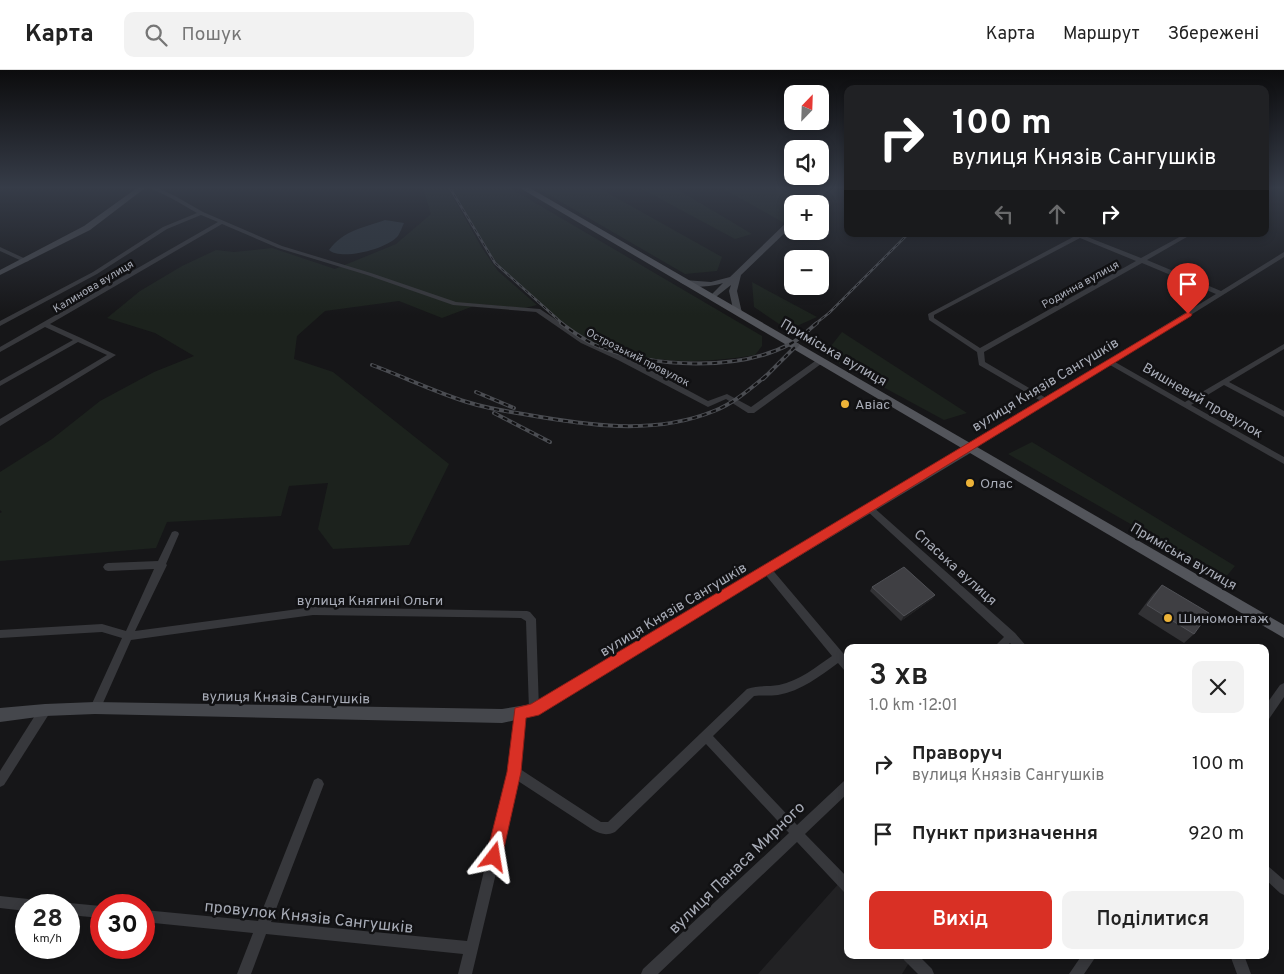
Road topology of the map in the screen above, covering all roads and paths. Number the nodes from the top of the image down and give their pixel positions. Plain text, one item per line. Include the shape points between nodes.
1 (83, 230) edge
2 (162, 230) edge
3 (208, 230) edge
4 (241, 230) edge
5 (596, 230) edge
6 (784, 230) edge
7 (1076, 237) edge
8 (1089, 237) edge
9 (1184, 237) edge
10 (0, 249) edge
11 (1284, 254) edge
12 (26, 261) junction
13 (1142, 261) junction
14 (0, 273) edge
15 (736, 276) junction
16 (684, 282) junction
17 (1221, 294) junction
18 (712, 298) junction
19 (738, 313) junction
20 (0, 324) edge
21 (46, 325) junction
22 (78, 339) junction
23 (1284, 346) edge
24 (0, 350) edge
25 (980, 351) junction
26 (821, 361) junction
27 (1110, 362) junction
28 (1224, 382) junction
29 (0, 384) edge
30 (1046, 401) junction
31 (1187, 404) junction
32 (1284, 414) edge
33 (0, 422) edge
34 (968, 449) junction
35 (1284, 461) edge
36 (869, 508) junction
37 (175, 534) dead end
38 (162, 565) junction
39 (108, 567) dead end
40 (767, 570) junction
41 (1284, 632) edge
42 (0, 634) edge
43 (129, 636) junction
44 (1011, 636) junction
45 (1002, 644) edge
46 (1019, 644) edge
47 (839, 658) junction
48 (844, 663) edge
49 (1284, 688) edge
50 (95, 708) junction
51 (1269, 709) edge
52 (45, 710) junction
53 (534, 710) junction
54 (520, 713) junction
55 (0, 715) edge
56 (706, 736) junction
57 (514, 772) junction
58 (0, 781) edge
59 (318, 784) dead end
60 (844, 789) edge
61 (796, 832) junction
62 (1269, 875) edge
63 (844, 884) edge
64 (1284, 888) edge
65 (0, 902) edge
66 (15, 904) edge
67 (155, 917) edge
68 (262, 928) junction
69 (472, 948) junction
70 (913, 959) edge
71 (1087, 959) edge
72 (1238, 959) edge
73 (244, 974) edge
74 (465, 974) edge
75 (648, 974) edge
76 (927, 974) edge
77 (1076, 974) edge
78 (1244, 974) edge

1 - 12 main road
2 - 20 street via 95,273
3 - 21 street, Калинова вулиця
4 - 26 street, Острозький провулок via 280,247 455,304 538,310 582,341 708,404 727,396 751,412
5 - 16 main road, Приміська вулиця
6 - 15 main road
7 - 25 street via 933,311 932,319
8 - 13 street
9 - 13 street, Родинна вулиця
10 - 12 street
11 - 17 street, вулиця Князів Сангушків
12 - 14 main road
13 - 17 street
13 - 25 street, Родинна вулиця
15 - 16 main road via 711,284
15 - 18 main road
15 - 19 main road via 733,291
16 - 18 main road, Приміська вулиця
17 - 27 street, вулиця Князів Сангушків
18 - 19 main road, Приміська вулиця
19 - 26 main road, Приміська вулиця
21 - 22 street
21 - 24 street, Калинова вулиця
22 - 29 street
22 - 33 street via 112,355
23 - 28 street
25 - 30 street via 982,363
26 - 34 main road, Приміська вулиця
27 - 30 street, вулиця Князів Сангушків
27 - 31 street, Вишневий провулок
28 - 31 street
28 - 32 street
30 - 34 street, вулиця Князів Сангушків
31 - 35 street, Вишневий провулок
34 - 36 main road, вулиця Князів Сангушків
34 - 41 main road, Приміська вулиця
36 - 40 main road, вулиця Князів Сангушків
36 - 44 street, Спаська вулиця
37 - 38 street
38 - 39 street
38 - 43 street
40 - 47 street
40 - 53 main road, вулиця Князів Сангушків
42 - 43 street, вулиця Княгині Ольги via 102,628
43 - 50 street
43 - 53 street, вулиця Княгині Ольги via 313,611 522,614 531,619
44 - 45 street
44 - 46 street, Спаська вулиця
47 - 48 street
47 - 56 street via 794,686 777,691 762,689 751,692
49 - 51 street
50 - 52 main road, вулиця Князів Сангушків
50 - 54 main road, вулиця Князів Сангушків via 502,716
52 - 55 main road, вулиця Князів Сангушків
52 - 58 street
53 - 54 main road, вулиця Князів Сангушків
54 - 57 street
56 - 57 street via 611,828 597,826
56 - 61 street
57 - 69 street
59 - 68 street
60 - 61 street, вулиця Панаса Мирного
61 - 63 street
61 - 75 street, вулиця Панаса Мирного
62 - 64 street
65 - 66 street
67 - 68 street, провулок Князів Сангушків
68 - 69 street, провулок Князів Сангушків
68 - 73 street
69 - 74 street
70 - 76 street
71 - 77 street
72 - 78 street

